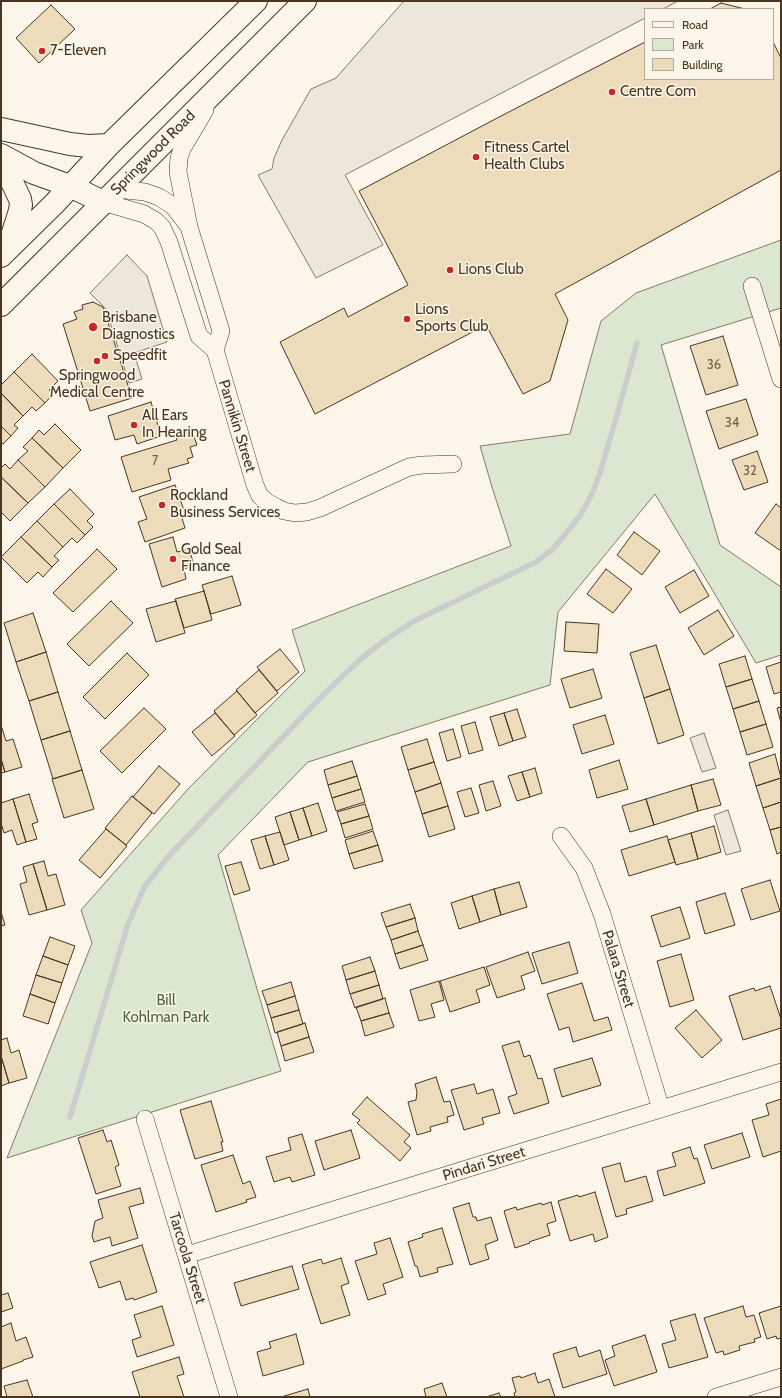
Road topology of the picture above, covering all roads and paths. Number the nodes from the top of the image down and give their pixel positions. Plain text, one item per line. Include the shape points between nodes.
1 (256, 1) edge
2 (305, 1) edge
3 (219, 87) junction
4 (1, 129) edge
5 (109, 145) junction
6 (1, 155) edge
7 (1, 169) edge
8 (70, 186) junction
9 (110, 195) junction
10 (189, 227) junction
11 (4, 253) edge
12 (752, 286) dead end
13 (1, 305) edge
14 (215, 350) junction
15 (781, 379) edge
16 (454, 464) dead end
17 (562, 836) dead end
18 (781, 1072) edge
19 (661, 1109) junction
20 (145, 1119) dead end
21 (187, 1255) junction
22 (781, 1377) edge
23 (229, 1397) edge
24 (716, 1397) edge

1 - 5 main road
2 - 3 main road, Springwood Road
3 - 9 main road, Springwood Road
3 - 10 street via 187,138 179,158 178,175
4 - 5 main road via 70,144
5 - 8 main road
6 - 8 main road via 34,173
7 - 11 main road via 12,182 21,205
8 - 9 main road
8 - 11 main road
9 - 10 street via 145,192 163,199 173,206
9 - 13 main road, Springwood Road
9 - 14 street via 156,220 162,227 199,336
10 - 14 street via 221,331
12 - 15 street
14 - 16 street, Pannikin Street via 255,484 260,496 276,508 295,513 314,510 409,467 422,464
17 - 19 street, Palara Street via 584,868 602,914
18 - 19 street, Pindari Street
19 - 21 street, Pindari Street
20 - 21 street, Tarcoola Street
21 - 23 street, Tarcoola Street
22 - 24 street

